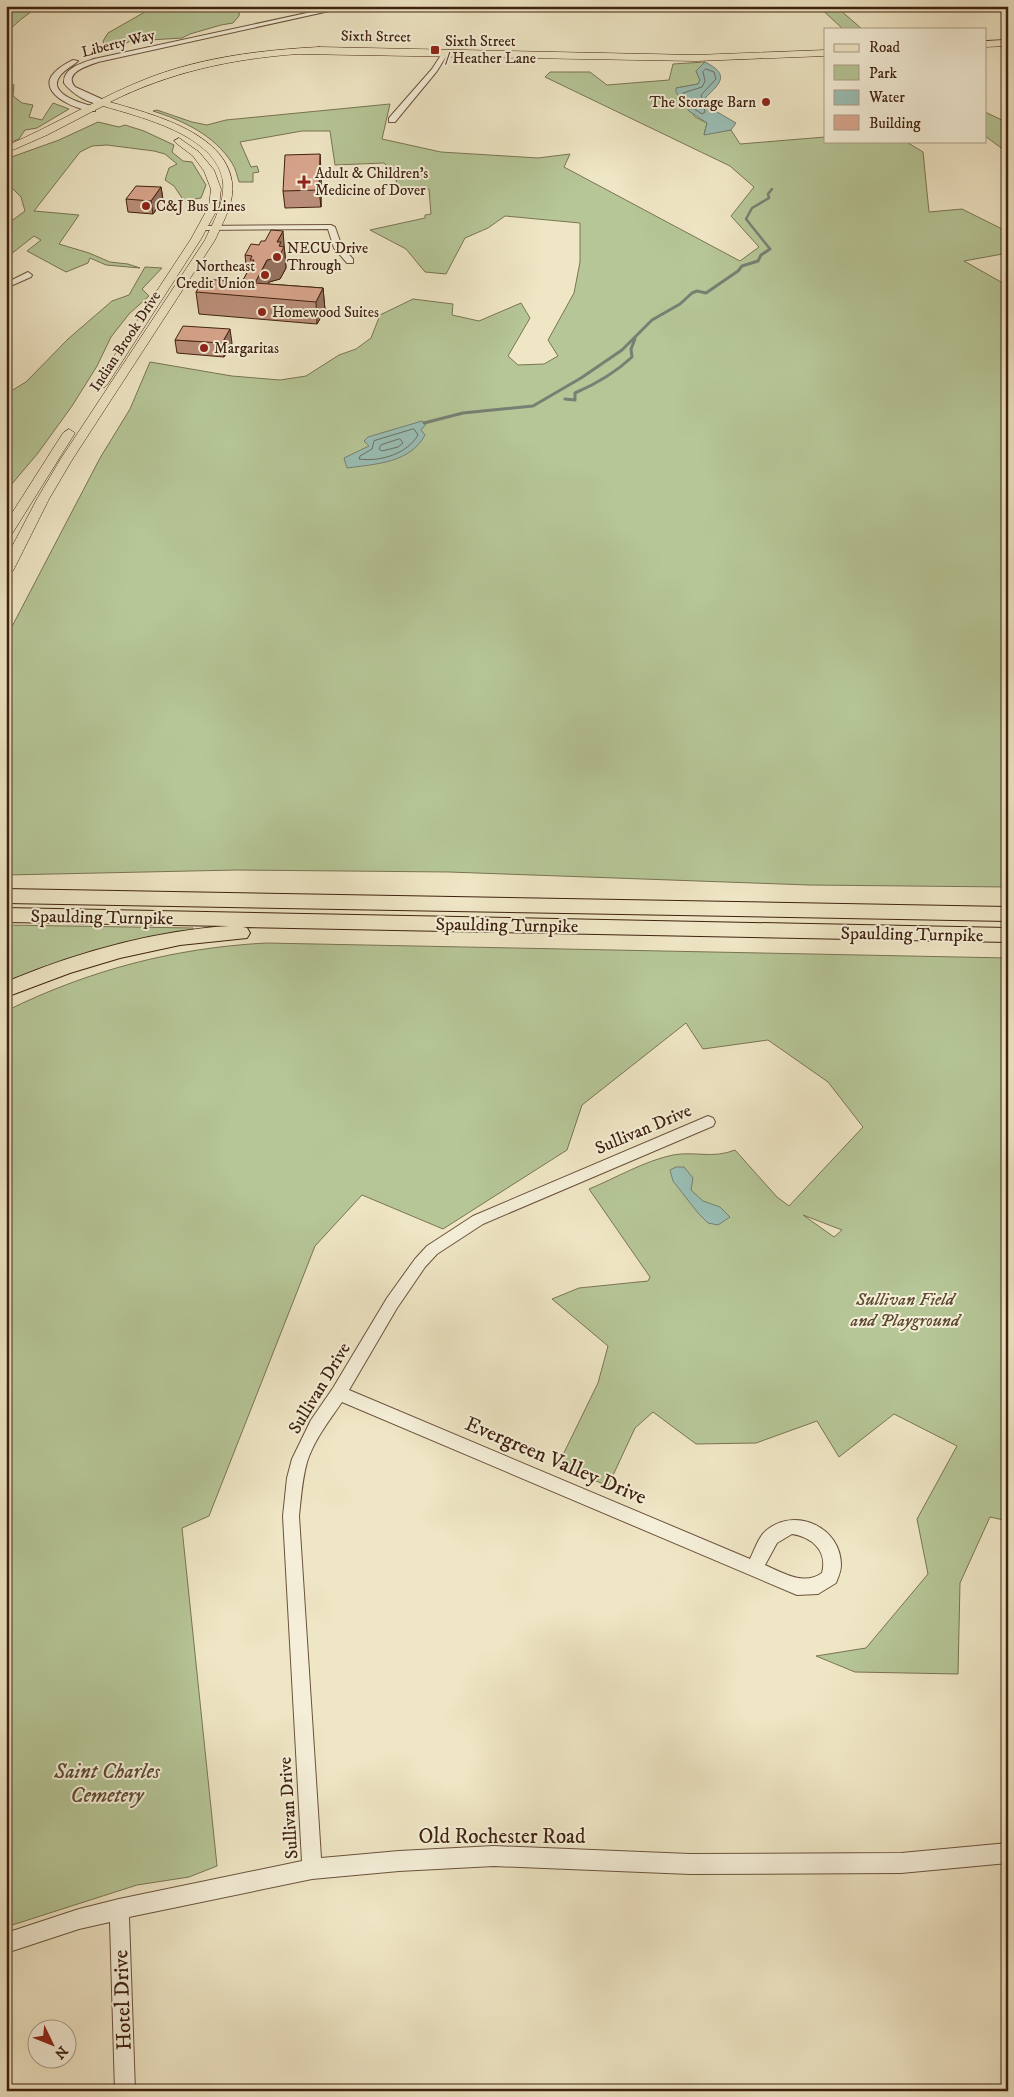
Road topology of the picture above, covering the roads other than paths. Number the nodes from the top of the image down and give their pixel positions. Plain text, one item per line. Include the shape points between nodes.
1 (349, 6) edge
2 (1008, 42) edge
3 (986, 44) edge
4 (168, 45) junction
5 (444, 53) junction
6 (824, 53) edge
7 (104, 103) junction
8 (92, 109) junction
9 (392, 120) dead end
10 (6, 150) edge
11 (202, 228) junction
12 (217, 229) junction
13 (350, 261) dead end
14 (28, 275) dead end
15 (6, 286) edge
16 (6, 534) edge
17 (6, 571) edge
18 (6, 896) edge
19 (1008, 914) edge
20 (6, 915) edge
21 (373, 923) junction
22 (1008, 936) edge
23 (6, 990) edge
24 (708, 1122) dead end
25 (339, 1393) junction
26 (755, 1568) junction
27 (1008, 1853) edge
28 (312, 1869) junction
29 (119, 1909) junction
30 (6, 1943) edge
31 (125, 2091) edge

1 - 4 street, Liberty Way
2 - 3 main road
4 - 7 street, Liberty Way via 96,60 80,66 67,78 74,92
4 - 8 street, Liberty Way via 102,52 58,72 52,83 56,93
5 - 6 main road, Sixth Street via 696,58
5 - 7 main road, Sixth Street via 319,50 243,57 170,73
5 - 9 street via 435,70
7 - 8 main road, Sixth Street
7 - 12 main road, Indian Brook Drive via 176,127 214,154 223,166 228,191 226,210
8 - 10 main road, Sixth Street
8 - 11 main road, Indian Brook Drive via 161,131 202,159 210,170 216,189 214,206
11 - 12 street
11 - 16 main road, Indian Brook Drive
12 - 13 street via 331,227 338,248
12 - 17 main road, Indian Brook Drive via 63,466
14 - 15 street
18 - 19 highway, Spaulding Turnpike
20 - 21 highway, Spaulding Turnpike
21 - 22 highway, Spaulding Turnpike
21 - 23 highway via 326,930 230,933 168,940 66,966
24 - 25 street, Sullivan Drive via 478,1220 432,1250 392,1303
25 - 26 street, Evergreen Valley Drive
25 - 28 street, Sullivan Drive via 300,1459 291,1516
26 - 26 street, Evergreen Valley Drive via 797,1587 817,1588 831,1575 832,1553 817,1534 794,1527 782,1529 773,1535
27 - 28 street, Old Rochester Road via 892,1863 690,1864 494,1856
28 - 29 street, Old Rochester Road
29 - 30 street, Old Rochester Road
29 - 31 street, Hotel Drive

